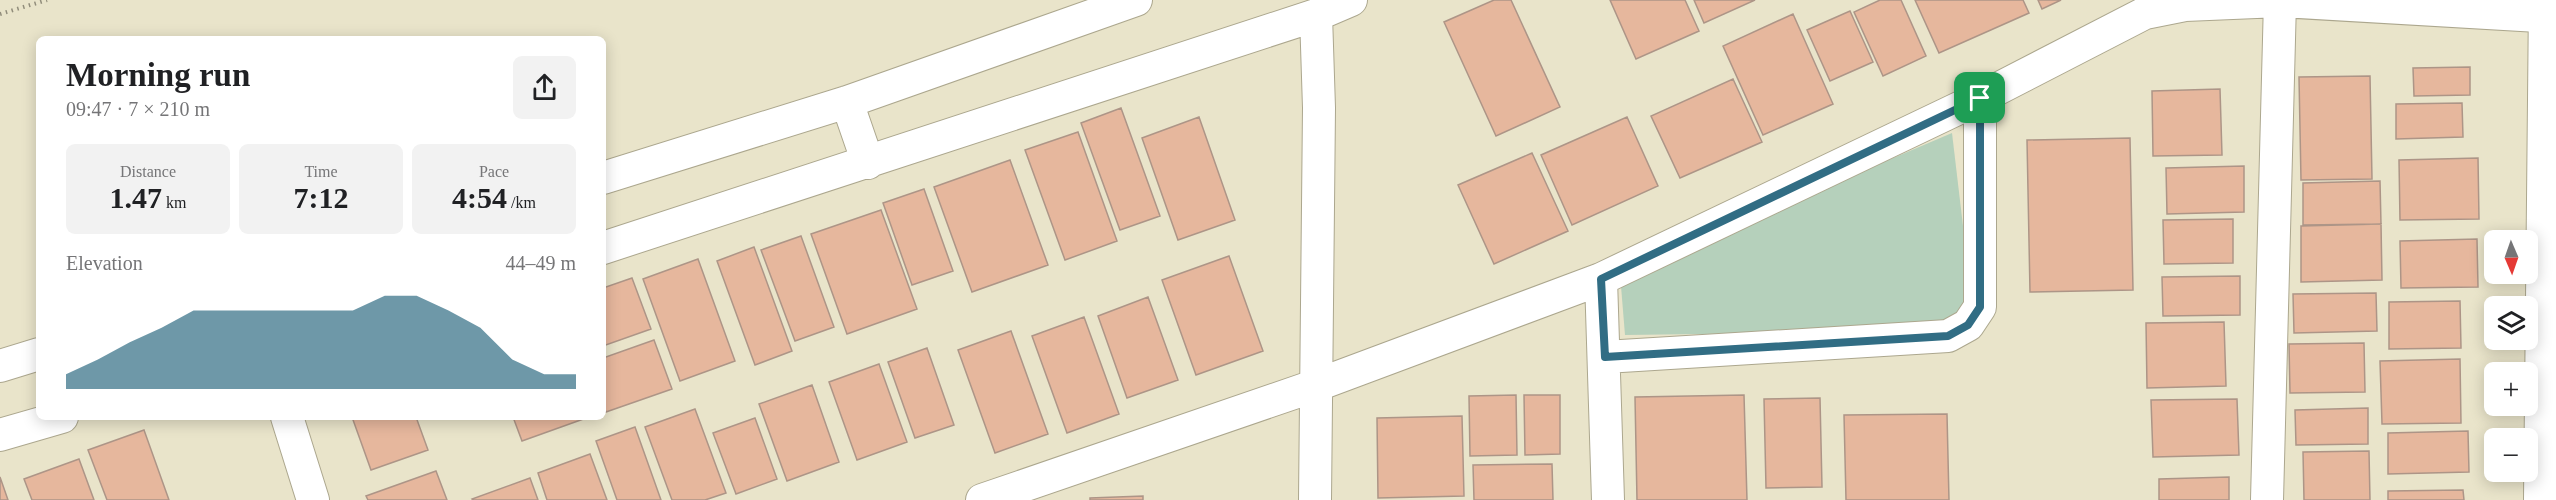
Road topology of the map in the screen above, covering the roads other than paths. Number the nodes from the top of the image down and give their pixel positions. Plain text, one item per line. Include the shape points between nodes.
1 (1136, 0) edge
2 (1351, 0) edge
3 (2280, 1) edge
4 (2548, 11) edge
5 (1316, 15) junction
6 (1980, 98) junction
7 (847, 102) junction
8 (868, 163) junction
9 (606, 177) edge
10 (606, 247) edge
11 (1601, 279) junction
12 (36, 355) edge
13 (1605, 357) junction
14 (0, 366) edge
15 (1317, 385) junction
16 (52, 420) edge
17 (288, 420) edge
18 (0, 435) edge
19 (313, 500) edge
20 (982, 500) edge
21 (1315, 500) edge
22 (1608, 500) edge
23 (2267, 500) edge
24 (2540, 500) edge

1 - 7 street
2 - 5 street
3 - 4 street
3 - 6 street via 2185,5 2145,13
3 - 23 street
4 - 24 street
5 - 8 street
5 - 15 street
6 - 11 street
6 - 13 street via 1980,307 1968,325 1948,336
7 - 8 street
7 - 9 street
8 - 10 street
11 - 13 street
11 - 15 street
12 - 14 street
13 - 22 street
15 - 20 street
15 - 21 street
16 - 18 street
17 - 19 street

